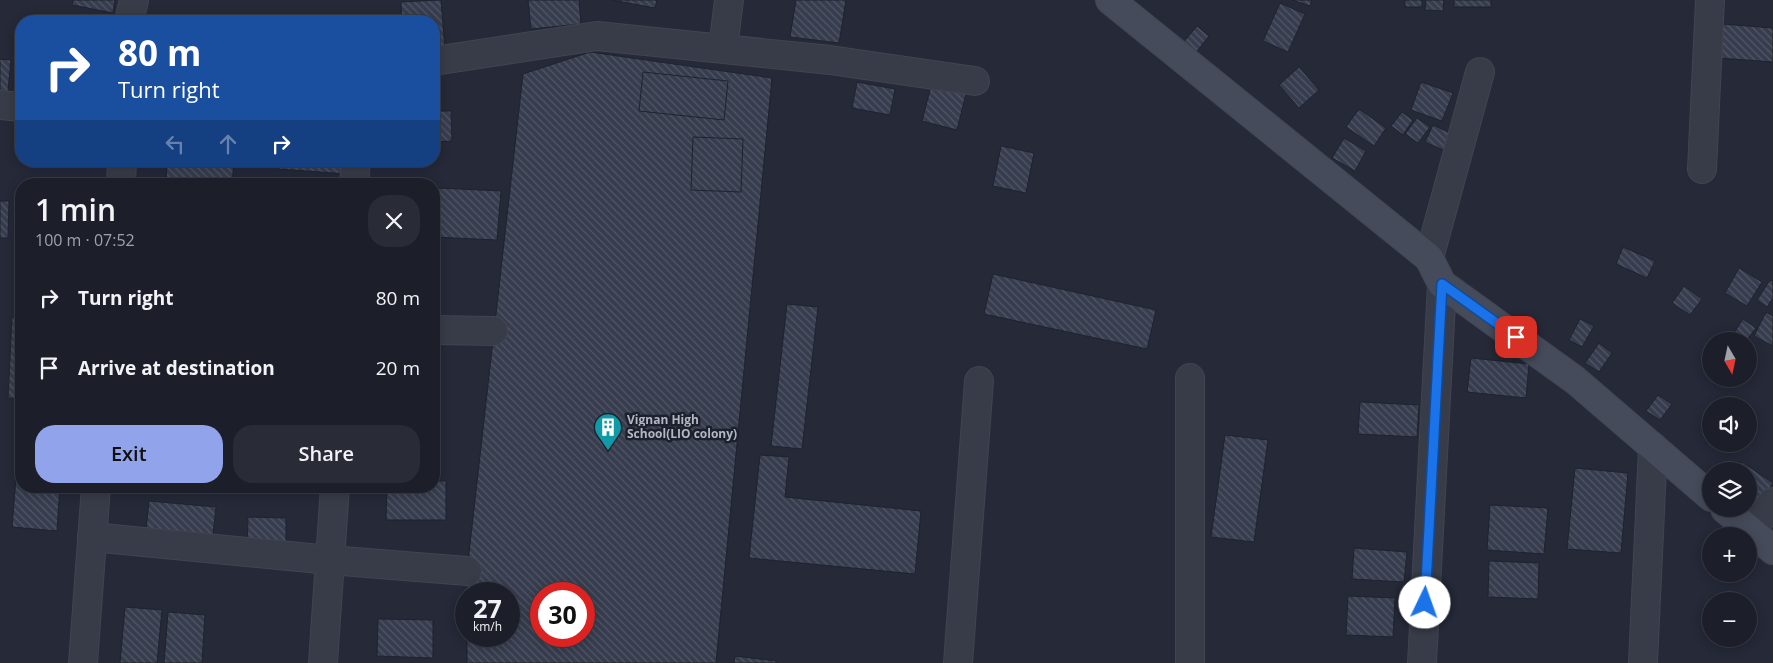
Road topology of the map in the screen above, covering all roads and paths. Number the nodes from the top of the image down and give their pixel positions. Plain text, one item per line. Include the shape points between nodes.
1 (134, 0) edge
2 (729, 0) edge
3 (1110, 0) edge
4 (1710, 0) edge
5 (130, 15) edge
6 (723, 48) junction
7 (440, 60) edge
8 (1480, 72) dead end
9 (975, 81) dead end
10 (0, 105) edge
11 (15, 106) edge
12 (1702, 169) dead end
13 (1429, 258) junction
14 (1442, 284) junction
15 (440, 330) edge
16 (493, 331) dead end
17 (1190, 378) dead end
18 (979, 381) dead end
19 (1653, 447) junction
20 (1702, 489) edge
21 (95, 493) edge
22 (335, 493) edge
23 (1773, 502) edge
24 (1735, 517) edge
25 (1747, 527) edge
26 (1755, 527) edge
27 (1757, 536) edge
28 (92, 537) junction
29 (1773, 550) edge
30 (330, 560) junction
31 (467, 571) dead end
32 (83, 663) edge
33 (323, 663) edge
34 (958, 663) edge
35 (1190, 663) edge
36 (1422, 663) edge
37 (1643, 663) edge

1 - 5 street
2 - 6 street
3 - 13 street
4 - 12 street
6 - 7 street via 597,36
6 - 9 street
8 - 13 street
10 - 11 street
13 - 14 street
14 - 19 street via 1575,380
14 - 36 street
15 - 16 street
17 - 35 street
18 - 34 street
19 - 20 street
19 - 37 street
21 - 28 street
22 - 30 street
23 - 26 street
24 - 25 street
27 - 29 street
28 - 30 street
28 - 32 street
30 - 31 street
30 - 33 street

